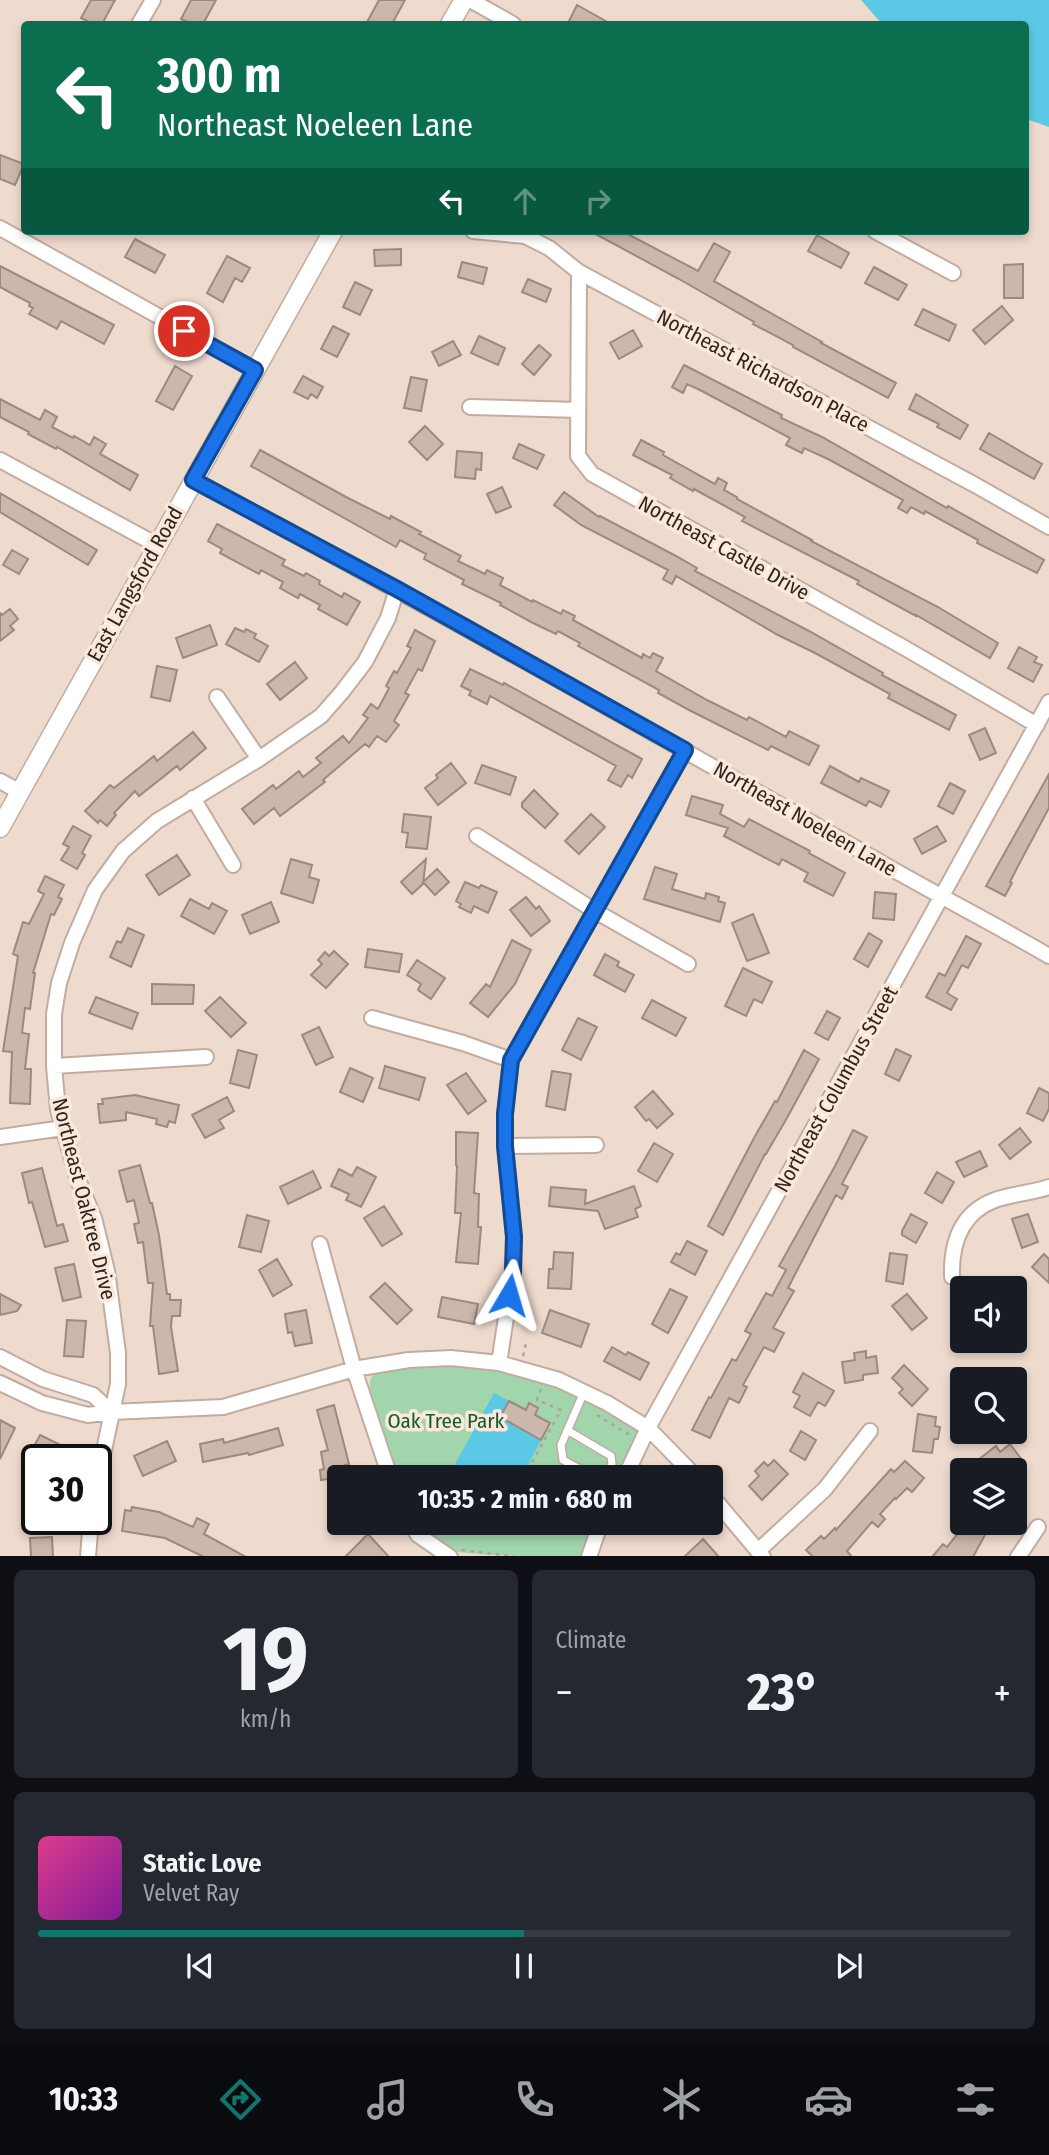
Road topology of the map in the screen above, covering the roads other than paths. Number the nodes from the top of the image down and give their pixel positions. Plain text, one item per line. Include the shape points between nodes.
1 (152, 0) edge
2 (464, 0) edge
3 (470, 0) edge
4 (141, 21) edge
5 (452, 21) edge
6 (508, 21) edge
7 (0, 228) edge
8 (21, 235) edge
9 (22, 235) edge
10 (331, 235) edge
11 (515, 235) edge
12 (882, 235) edge
13 (579, 272) junction
14 (953, 273) dead end
15 (255, 370) junction
16 (470, 407) dead end
17 (578, 410) junction
18 (0, 460) edge
19 (193, 480) junction
20 (1049, 527) edge
21 (157, 545) junction
22 (397, 589) junction
23 (217, 697) dead end
24 (1049, 702) edge
25 (1037, 725) junction
26 (685, 750) junction
27 (259, 759) junction
28 (0, 781) edge
29 (20, 792) junction
30 (193, 798) junction
31 (0, 828) edge
32 (477, 836) dead end
33 (233, 865) dead end
34 (941, 897) junction
35 (596, 911) junction
36 (1049, 956) edge
37 (688, 964) dead end
38 (372, 1018) dead end
39 (206, 1057) dead end
40 (511, 1060) junction
41 (54, 1066) junction
42 (63, 1128) junction
43 (0, 1137) edge
44 (596, 1145) dead end
45 (505, 1146) junction
46 (1049, 1187) edge
47 (320, 1244) dead end
48 (952, 1276) edge
49 (0, 1357) edge
50 (499, 1363) junction
51 (354, 1369) junction
52 (0, 1383) edge
53 (581, 1398) junction
54 (111, 1412) junction
55 (648, 1428) junction
56 (567, 1430) junction
57 (870, 1431) dead end
58 (105, 1444) edge
59 (386, 1465) edge
60 (573, 1465) edge
61 (610, 1465) edge
62 (631, 1465) edge
63 (684, 1465) edge
64 (723, 1510) edge
65 (1038, 1527) dead end
66 (90, 1535) edge
67 (418, 1535) edge
68 (596, 1535) edge
69 (451, 1551) edge
70 (760, 1554) edge
71 (88, 1556) edge
72 (589, 1556) edge
73 (1018, 1556) edge

1 - 4 street
2 - 5 street
3 - 6 street
7 - 8 street
9 - 15 street
10 - 15 street, East Langsford Road
11 - 13 street, Northeast Richardson Place via 549,248
12 - 14 street
13 - 17 street, Northeast Castle Drive
13 - 20 street, Northeast Richardson Place
15 - 19 street, East Langsford Road
16 - 17 street
17 - 25 street, Northeast Castle Drive via 578,456 592,474
18 - 21 street
19 - 21 street, East Langsford Road
19 - 22 street, Northeast Noeleen Lane
21 - 29 street, East Langsford Road
22 - 26 street, Northeast Noeleen Lane
22 - 27 street, Northeast Oaktree Drive via 365,662 342,692 321,716
23 - 27 street
24 - 25 street, Northeast Columbus Street
25 - 34 street, Northeast Columbus Street
26 - 34 street, Northeast Noeleen Lane
26 - 35 street
27 - 30 street, Northeast Oaktree Drive
28 - 29 street
29 - 31 street, East Langsford Road
30 - 33 street
30 - 41 street, Northeast Oaktree Drive via 123,850 95,890 59,983
32 - 35 street
34 - 36 street, Northeast Noeleen Lane
34 - 55 street, Northeast Columbus Street
35 - 37 street
35 - 40 street
38 - 40 street
39 - 41 street
40 - 45 street
41 - 42 street, Northeast Oaktree Drive
42 - 43 street
42 - 54 street, Northeast Oaktree Drive via 107,1272 118,1353 118,1384
44 - 45 street
45 - 50 street via 514,1237
46 - 48 street via 996,1200 971,1215 955,1240
47 - 51 street
49 - 54 street via 43,1379 93,1395
50 - 51 street via 451,1358
50 - 53 street via 559,1380
51 - 54 street via 223,1406
51 - 59 street
52 - 54 street via 68,1411 88,1415
53 - 55 street
53 - 56 lane
54 - 58 street, Northeast Oaktree Drive
55 - 62 street, Northeast Columbus Street
55 - 63 street
56 - 60 lane via 561,1446 563,1460
56 - 61 lane via 611,1456
57 - 70 street via 825,1489
64 - 70 street
65 - 73 street
66 - 71 street
67 - 69 street
68 - 72 street

